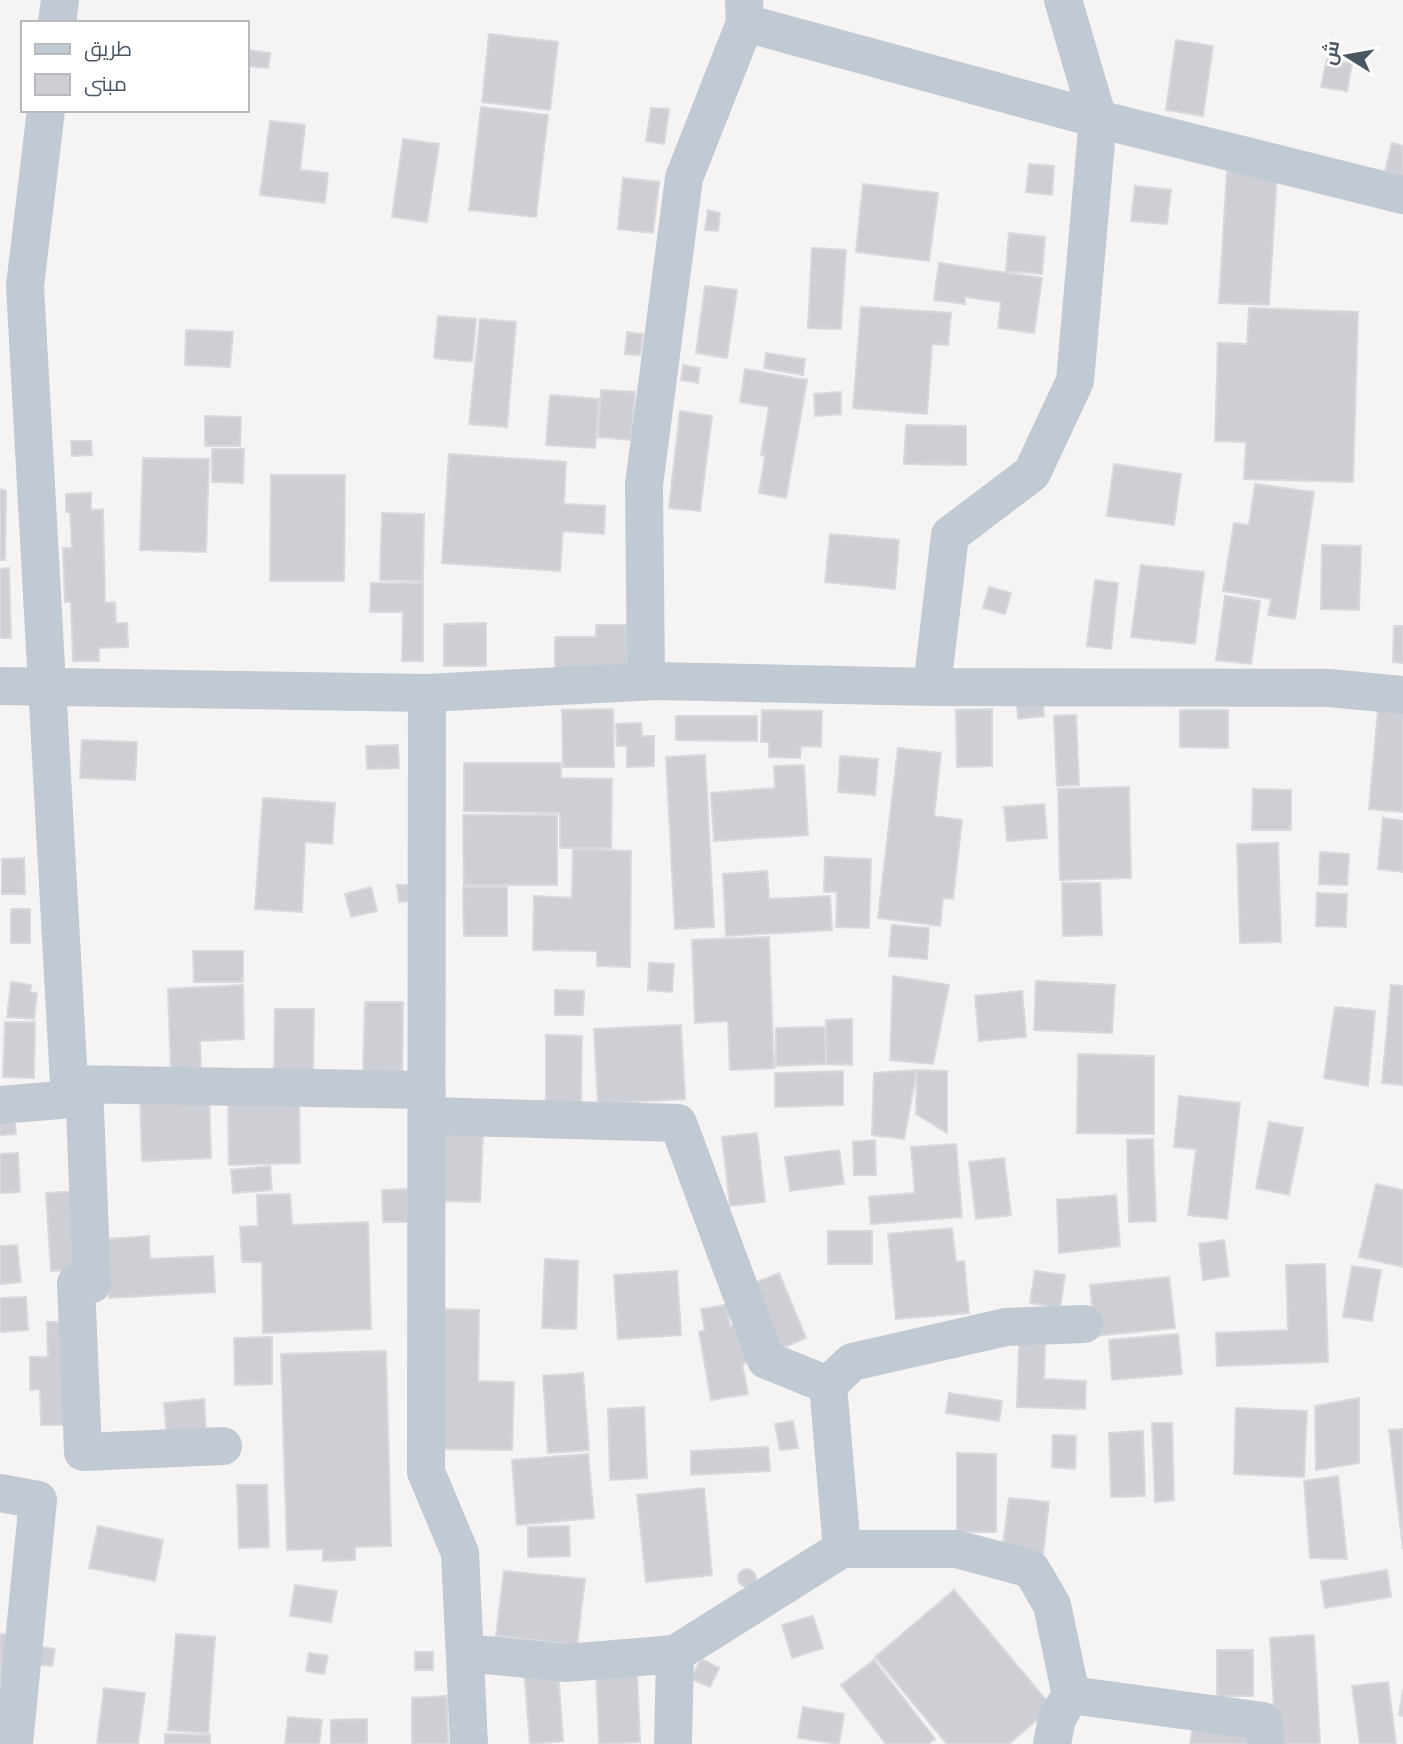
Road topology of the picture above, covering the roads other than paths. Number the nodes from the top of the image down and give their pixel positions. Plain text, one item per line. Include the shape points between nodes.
1 (60, 0) edge
2 (1063, 0) edge
3 (745, 11) edge
4 (57, 21) edge
5 (46, 112) edge
6 (1098, 119) junction
7 (1403, 195) edge
8 (13, 285) edge
9 (646, 681) junction
10 (0, 686) edge
11 (932, 687) junction
12 (46, 688) junction
13 (427, 693) junction
14 (1403, 695) edge
15 (77, 1084) junction
16 (427, 1103) junction
17 (0, 1105) edge
18 (1084, 1324) dead end
19 (828, 1385) junction
20 (223, 1446) dead end
21 (0, 1493) edge
22 (842, 1549) junction
23 (466, 1653) junction
24 (675, 1654) junction
25 (1071, 1695) junction
26 (14, 1744) edge
27 (469, 1744) edge
28 (673, 1744) edge
29 (1052, 1744) edge
30 (1266, 1744) edge

1 - 4 street
2 - 6 street
3 - 6 street
3 - 9 street via 684,178 644,485
5 - 8 street
6 - 7 street
6 - 11 street via 1075,381 1032,473 950,535
8 - 12 street
9 - 11 street
9 - 13 street
10 - 12 street
11 - 14 street via 1329,688
12 - 13 street
12 - 15 street
13 - 16 street
15 - 16 street
15 - 17 street via 60,1100
15 - 20 street via 92,1283 76,1283 83,1452
16 - 19 street via 678,1123 766,1360
16 - 23 street via 426,1472 460,1553
18 - 19 street via 1006,1326 852,1362
19 - 22 street
21 - 26 street via 38,1500
22 - 24 street
22 - 25 street via 956,1549 1031,1569 1052,1605
23 - 24 street via 567,1663
23 - 27 street
24 - 28 street
25 - 29 street via 1057,1718
25 - 30 street via 1263,1721

